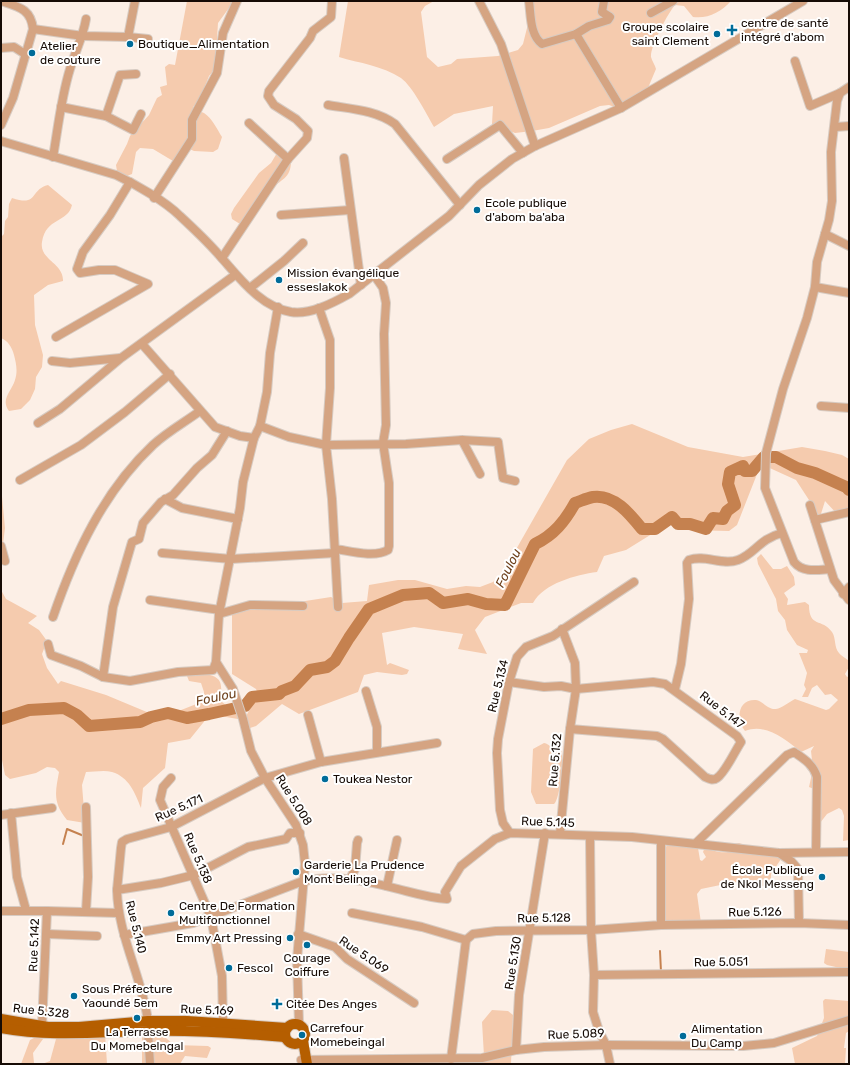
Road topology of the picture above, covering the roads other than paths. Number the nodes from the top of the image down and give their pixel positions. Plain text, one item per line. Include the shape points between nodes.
1 (136, 1) edge
2 (237, 1) edge
3 (332, 1) edge
4 (479, 1) edge
5 (529, 1) edge
6 (604, 1) edge
7 (674, 1) edge
8 (1, 2) edge
9 (799, 2) edge
10 (652, 13) dead end
11 (86, 19) dead end
12 (33, 29) junction
13 (576, 34) junction
14 (83, 36) junction
15 (128, 37) junction
16 (148, 38) dead end
17 (1, 48) edge
18 (26, 54) junction
19 (795, 61) dead end
20 (136, 74) dead end
21 (849, 87) edge
22 (840, 93) junction
23 (328, 105) dead end
24 (61, 107) junction
25 (621, 108) junction
26 (141, 114) dead end
27 (106, 116) junction
28 (249, 123) dead end
29 (1, 125) edge
30 (849, 126) edge
31 (836, 127) junction
32 (1, 140) edge
33 (534, 146) junction
34 (524, 153) junction
35 (53, 157) junction
36 (344, 158) dead end
37 (288, 159) junction
38 (447, 159) dead end
39 (130, 182) junction
40 (154, 198) junction
41 (460, 205) junction
42 (350, 210) junction
43 (281, 215) dead end
44 (825, 234) junction
45 (303, 243) dead end
46 (849, 246) edge
47 (222, 258) junction
48 (235, 275) junction
49 (374, 275) junction
50 (361, 285) junction
51 (250, 288) junction
52 (815, 288) junction
53 (849, 293) edge
54 (278, 307) junction
55 (319, 308) junction
56 (56, 337) dead end
57 (142, 344) junction
58 (121, 358) junction
59 (52, 361) dead end
60 (170, 374) junction
61 (820, 406) dead end
62 (849, 408) edge
63 (200, 411) junction
64 (38, 423) dead end
65 (260, 426) junction
66 (227, 431) junction
67 (254, 438) junction
68 (462, 440) junction
69 (383, 443) junction
70 (326, 445) junction
71 (480, 474) dead end
72 (20, 480) dead end
73 (514, 481) dead end
74 (165, 499) junction
75 (810, 505) dead end
76 (849, 512) edge
77 (238, 519) junction
78 (815, 520) junction
79 (782, 533) junction
80 (1, 546) edge
81 (335, 551) junction
82 (162, 553) dead end
83 (231, 559) junction
84 (5, 561) dead end
85 (830, 569) junction
86 (634, 582) dead end
87 (849, 587) edge
88 (846, 597) edge
89 (150, 600) dead end
90 (303, 606) dead end
91 (338, 606) dead end
92 (219, 612) junction
93 (54, 617) dead end
94 (562, 629) junction
95 (48, 644) dead end
96 (216, 662) junction
97 (102, 677) junction
98 (509, 682) junction
99 (576, 689) junction
100 (675, 689) junction
101 (366, 691) dead end
102 (308, 715) dead end
103 (570, 728) junction
104 (437, 743) dead end
105 (377, 752) junction
106 (321, 762) junction
107 (171, 778) dead end
108 (265, 778) junction
109 (86, 807) dead end
110 (52, 808) dead end
111 (11, 813) junction
112 (1, 815) edge
113 (171, 827) junction
114 (510, 832) junction
115 (300, 833) junction
116 (545, 833) junction
117 (560, 834) junction
118 (590, 836) junction
119 (358, 840) dead end
120 (397, 840) dead end
121 (661, 841) junction
122 (696, 843) junction
123 (798, 852) junction
124 (816, 852) junction
125 (849, 852) edge
126 (779, 853) junction
127 (798, 869) junction
128 (194, 876) junction
129 (350, 879) junction
130 (303, 881) junction
131 (387, 886) junction
132 (117, 890) junction
133 (1, 910) edge
134 (26, 910) junction
135 (47, 911) junction
136 (86, 911) junction
137 (118, 913) junction
138 (352, 913) dead end
139 (211, 917) junction
140 (799, 923) junction
141 (661, 925) junction
142 (849, 925) edge
143 (530, 930) junction
144 (591, 930) junction
145 (47, 934) junction
146 (298, 934) junction
147 (124, 935) junction
148 (97, 936) dead end
149 (466, 940) junction
150 (849, 972) edge
151 (594, 975) junction
152 (414, 1002) dead end
153 (1, 1019) edge
154 (849, 1020) edge
155 (223, 1023) junction
156 (299, 1024) junction
157 (42, 1026) junction
158 (148, 1026) junction
159 (1, 1028) edge
160 (78, 1030) junction
161 (286, 1032) junction
162 (300, 1042) junction
163 (606, 1045) junction
164 (516, 1050) junction
165 (452, 1059) junction
166 (304, 1062) edge
167 (150, 1064) edge
168 (610, 1064) edge

1 - 15 street
2 - 40 street via 223,33 217,73 192,120 192,139
3 - 37 street via 331,17 313,31 269,91 268,96 274,105 308,132 307,138
4 - 33 street via 501,44
5 - 13 street via 535,38 542,44
6 - 13 street via 602,12 610,18
7 - 10 street
8 - 12 street via 29,14
9 - 25 street
11 - 14 street
12 - 14 street
12 - 18 street
13 - 25 street
14 - 15 street
14 - 24 street via 70,68
15 - 16 street
17 - 18 street via 14,47
18 - 29 street via 13,98
19 - 22 street via 810,106
20 - 27 street via 120,75
21 - 22 street
22 - 31 street via 837,101
23 - 41 street via 379,115 395,124
24 - 27 street
24 - 35 street
25 - 33 street
26 - 27 street via 133,130
28 - 37 street
30 - 31 street
31 - 44 street via 831,152 832,200
32 - 35 street
33 - 34 street
34 - 38 street via 500,125
34 - 41 street via 512,159 479,185
35 - 39 street via 116,175
36 - 42 street
37 - 47 street
39 - 40 street
39 - 56 street via 83,252 77,269 80,273 115,270 148,284
40 - 47 street via 179,214
41 - 49 street
42 - 43 street
42 - 50 street
44 - 46 street
44 - 52 street via 817,262
45 - 51 street via 284,262
47 - 48 street
48 - 51 street
48 - 57 street
49 - 50 street
49 - 69 street via 383,288 386,303 386,425
50 - 55 street via 333,303
51 - 54 street
52 - 53 street
52 - 79 street via 783,389 766,457 764,488
54 - 55 street via 293,312
54 - 65 street
55 - 70 street via 330,340
57 - 58 street
57 - 60 street
58 - 59 street via 70,363
58 - 64 street via 60,409
60 - 63 street
60 - 72 street via 81,445
61 - 62 street
63 - 66 street via 215,427
63 - 93 street via 154,444 128,470 86,536 68,572
65 - 67 street
65 - 70 street via 289,437
66 - 67 street
66 - 74 street via 212,455 173,495
67 - 77 street via 243,482
68 - 69 street
68 - 71 street
68 - 73 street via 498,442 503,478
69 - 70 street
69 - 81 street via 389,483 388,550 369,553
70 - 81 street
74 - 77 street via 182,508
74 - 97 street via 144,523 139,539 132,542 113,607
75 - 78 street
76 - 78 street
77 - 83 street
78 - 85 street
79 - 85 street via 799,568
79 - 100 street via 770,536 747,556 738,560 689,560 687,624
80 - 84 street
81 - 83 street
81 - 91 street
82 - 83 street
83 - 92 street
85 - 88 street
86 - 94 street, Rue 5.134
87 - 88 street
89 - 92 street
90 - 92 street via 250,605
92 - 96 street
94 - 98 street, Rue 5.134 via 520,652
94 - 99 street, Rue 5.132 via 575,663
95 - 97 street via 50,655
96 - 97 street via 213,670 178,672 130,681
96 - 108 street, Rue 5.008 via 233,689 251,751
98 - 99 street, Rue 5.147
98 - 114 street, Rue 5.134 via 497,754 500,810 503,823
99 - 100 street, Rue 5.147 via 659,682
99 - 103 street, Rue 5.132
100 - 103 street, Rue 5.147 via 740,739 741,742 717,779 705,777 657,736
101 - 105 street via 377,727
102 - 106 street
103 - 117 street, Rue 5.132
104 - 105 street, Rue 5.171
105 - 106 street, Rue 5.171
106 - 108 street, Rue 5.171
107 - 113 street, Rue 5.138 via 163,786 160,800
108 - 113 street, Rue 5.171
108 - 115 street, Rue 5.008
109 - 136 street
110 - 111 street
111 - 112 street
111 - 134 street via 17,877
113 - 128 street, Rue 5.138
113 - 132 street, Rue 5.171 via 122,842
114 - 116 street, Rue 5.145
114 - 131 street, Rue 5.145 via 495,839 460,866 445,892 447,899
115 - 128 street, Rue 5.140 via 290,833 286,838 248,847
115 - 130 street, Rue 5.008 via 304,858
116 - 117 street, Rue 5.145
116 - 143 street, Rue 5.130
117 - 118 street, Rue 5.145
118 - 121 street, Rue 5.145
118 - 144 street
119 - 129 street via 355,869
120 - 131 street
121 - 122 street, Rue 5.145
121 - 141 street
122 - 124 street via 787,755 794,752 810,763 817,777
122 - 126 street, Rue 5.145
123 - 124 street, Rue 5.145
123 - 126 street, Rue 5.145
123 - 127 street
124 - 125 street, Rue 5.145
126 - 127 street
127 - 140 street
128 - 132 street, Rue 5.140
128 - 139 street, Rue 5.138
129 - 130 street, Rue 5.145 via 329,877
129 - 131 street, Rue 5.145
130 - 139 street, Rue 5.145
130 - 146 street, Rue 5.008
132 - 137 street, Rue 5.140
133 - 134 street
134 - 135 street
135 - 136 street, Rue 5.142
135 - 145 street, Rue 5.142
136 - 137 street, Rue 5.142
137 - 147 street, Rue 5.140
138 - 149 street via 422,927
139 - 147 street, Rue 5.145 via 178,926
139 - 155 street, Rue 5.138 via 222,976
140 - 141 street, Rue 5.126
140 - 142 street, Rue 5.126
141 - 144 street, Rue 5.128
143 - 144 street, Rue 5.128
143 - 149 street, Rue 5.128 via 478,933
143 - 164 street, Rue 5.130 via 519,995
144 - 151 street
145 - 148 street
145 - 157 street, Rue 5.142
146 - 152 street, Rue 5.069 via 335,947 347,959
146 - 156 street, Rue 5.008
147 - 158 street, Rue 5.140 via 145,999
149 - 165 street
150 - 151 street, Rue 5.051
151 - 163 street via 593,1012 598,1031
153 - 157 main road, Rue 5.328
154 - 163 street, Rue 5.089 via 774,1043 743,1046
155 - 158 main road, Rue 5.169
155 - 161 main road, Rue 5.169
156 - 161 main road via 292,1024
156 - 162 main road via 305,1031
157 - 160 main road, Rue 5.328
158 - 160 main road, Rue 5.169
158 - 161 main road, Rue 5.169 via 225,1032
158 - 167 street, Rue 5.140
159 - 160 main road, Rue 5.328 via 37,1033
161 - 162 main road via 291,1044
162 - 166 main road
163 - 164 street, Rue 5.089
163 - 168 street
164 - 165 street, Rue 5.089 via 482,1058
165 - 166 street, Rue 5.089

